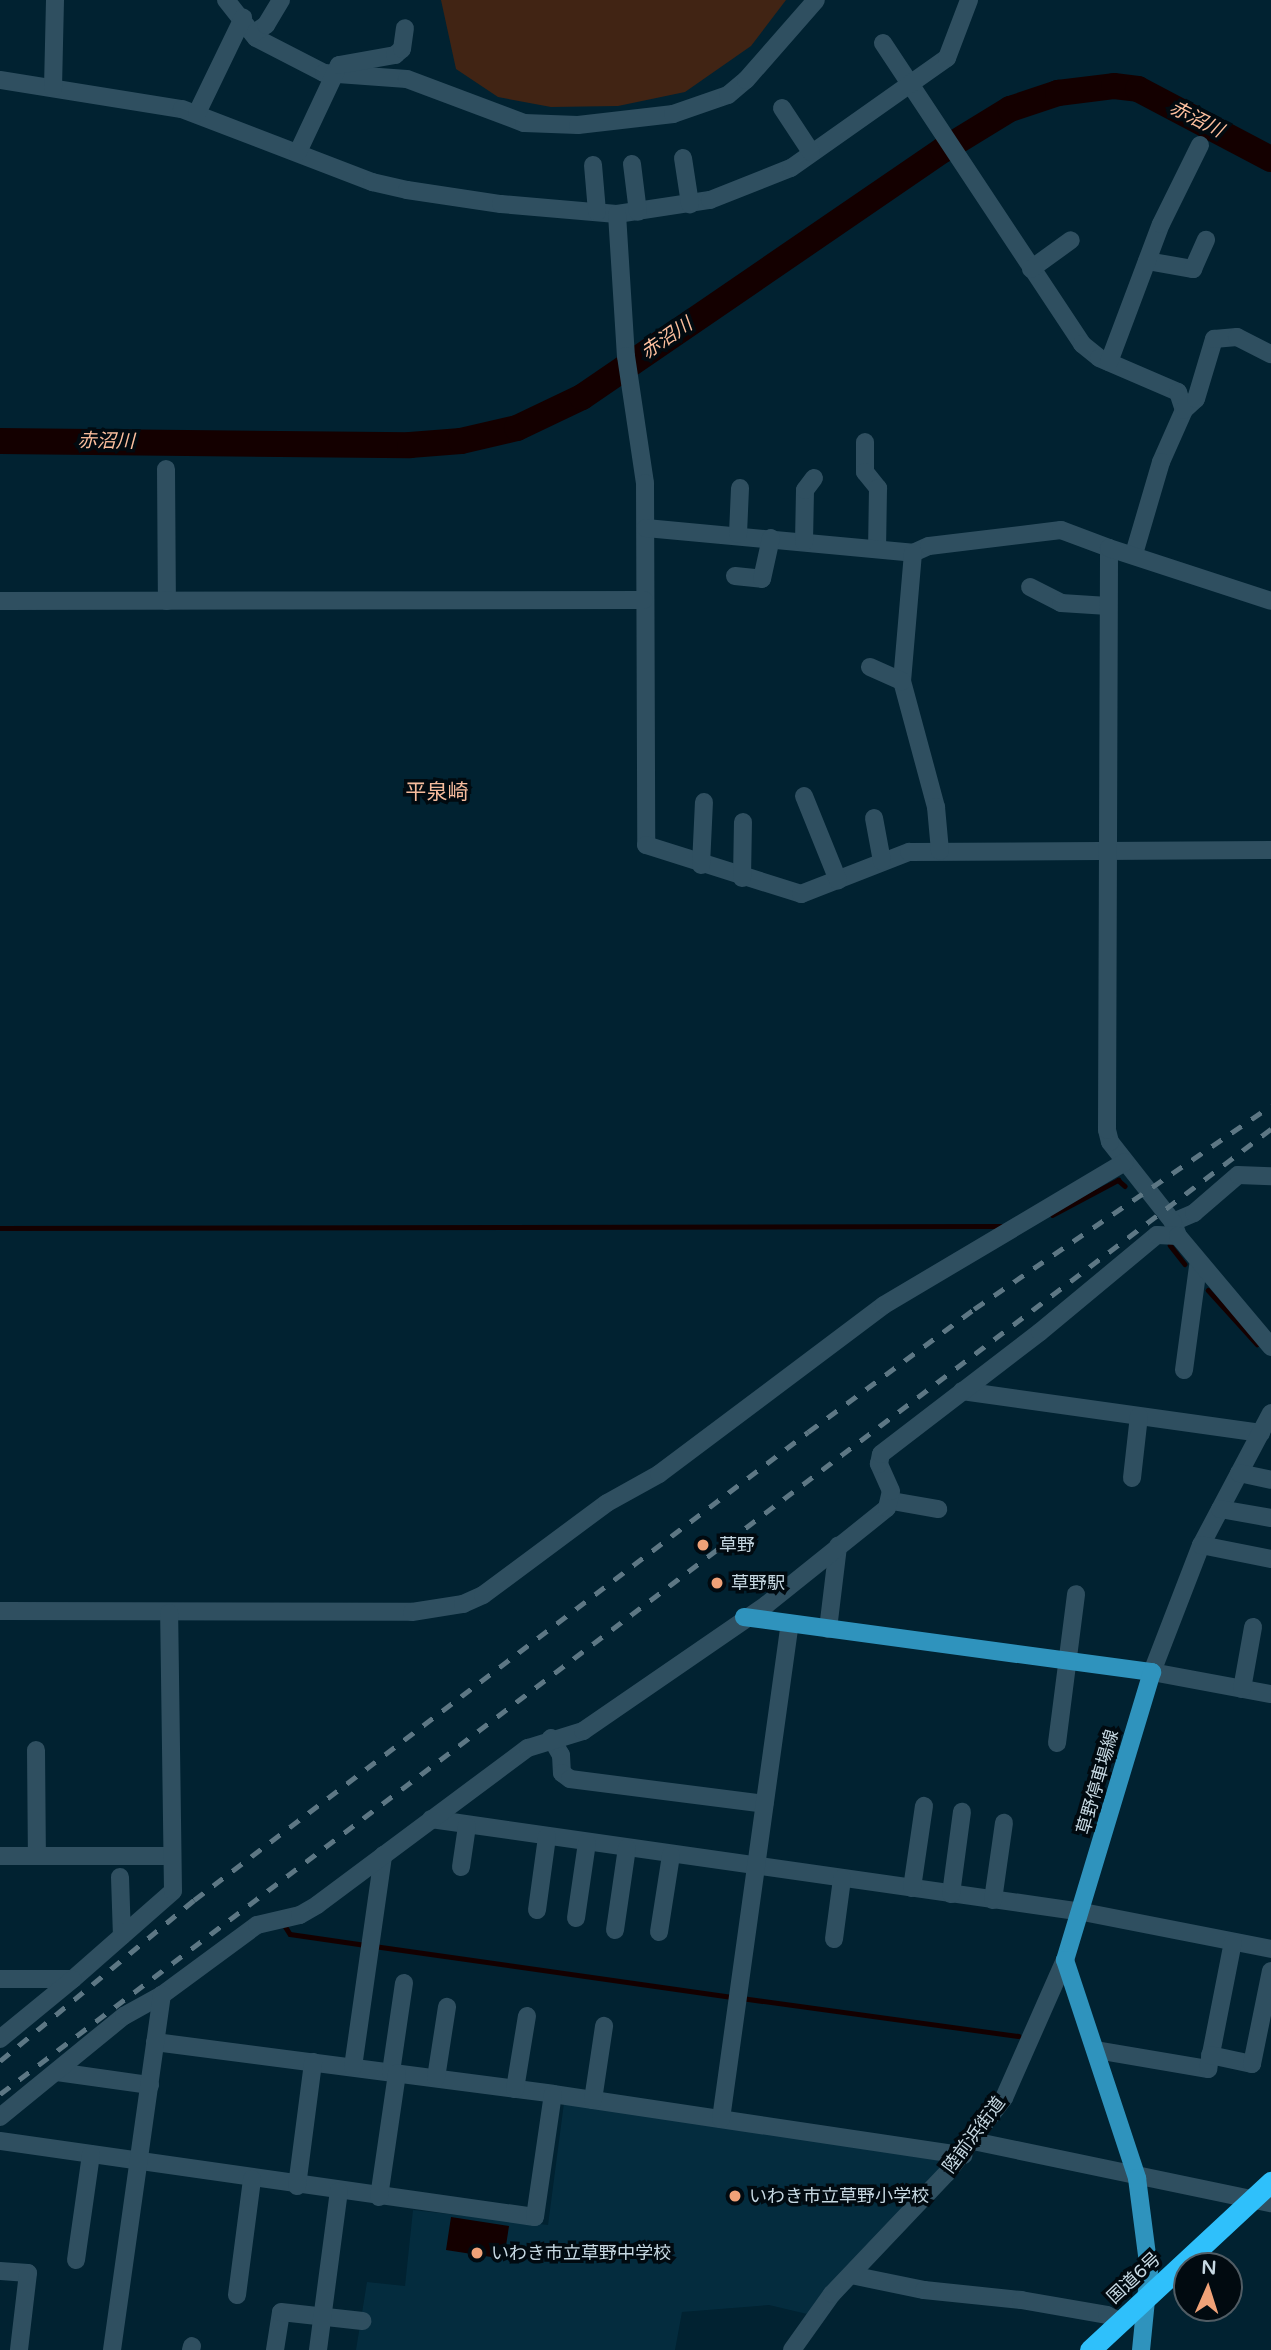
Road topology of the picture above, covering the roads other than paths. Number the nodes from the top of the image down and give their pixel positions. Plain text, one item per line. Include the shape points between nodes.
1 (55, 0) edge
2 (226, 0) edge
3 (281, 0) edge
4 (816, 0) edge
5 (969, 0) edge
6 (254, 27) junction
7 (405, 28) dead end
8 (883, 43) dead end
9 (337, 71) junction
10 (0, 80) edge
11 (910, 83) junction
12 (53, 88) junction
13 (782, 108) dead end
14 (197, 113) junction
15 (1199, 145) dead end
16 (298, 152) junction
17 (811, 152) junction
18 (683, 158) dead end
19 (632, 164) dead end
20 (593, 165) dead end
21 (690, 204) junction
22 (597, 212) junction
23 (638, 212) junction
24 (617, 214) junction
25 (1071, 240) dead end
26 (1206, 240) dead end
27 (1147, 261) junction
28 (1031, 269) junction
29 (1270, 351) edge
30 (1109, 362) junction
31 (1184, 411) junction
32 (864, 442) dead end
33 (166, 469) dead end
34 (814, 478) dead end
35 (740, 488) dead end
36 (646, 528) junction
37 (738, 534) junction
38 (771, 538) junction
39 (804, 541) junction
40 (1109, 548) junction
41 (877, 550) junction
42 (913, 553) junction
43 (1134, 554) junction
44 (735, 576) dead end
45 (1030, 587) dead end
46 (644, 600) junction
47 (0, 601) edge
48 (167, 601) junction
49 (1271, 601) edge
50 (1108, 606) junction
51 (870, 667) dead end
52 (902, 681) junction
53 (804, 796) dead end
54 (704, 802) dead end
55 (874, 818) dead end
56 (743, 822) dead end
57 (1107, 849) junction
58 (1271, 849) edge
59 (940, 851) junction
60 (882, 861) junction
61 (701, 865) junction
62 (742, 878) junction
63 (838, 880) junction
64 (1125, 1162) junction
65 (1271, 1176) edge
66 (1175, 1229) junction
67 (1198, 1266) junction
68 (1271, 1347) edge
69 (1184, 1370) dead end
70 (962, 1391) junction
71 (1271, 1413) edge
72 (1139, 1416) junction
73 (1261, 1433) junction
74 (1239, 1473) junction
75 (1132, 1478) dead end
76 (1271, 1480) edge
77 (892, 1502) junction
78 (938, 1509) dead end
79 (1220, 1509) junction
80 (1271, 1518) edge
81 (1201, 1545) junction
82 (838, 1546) junction
83 (1271, 1559) edge
84 (1076, 1594) dead end
85 (0, 1611) edge
86 (169, 1613) junction
87 (744, 1617) junction
88 (790, 1624) junction
89 (1253, 1627) dead end
90 (828, 1629) junction
91 (1068, 1661) junction
92 (1152, 1672) junction
93 (1242, 1689) junction
94 (1271, 1694) edge
95 (551, 1738) junction
96 (1057, 1742) dead end
97 (36, 1750) dead end
98 (764, 1804) junction
99 (924, 1806) dead end
100 (962, 1812) dead end
101 (431, 1819) junction
102 (1004, 1823) dead end
103 (467, 1826) junction
104 (547, 1837) junction
105 (587, 1843) junction
106 (627, 1849) junction
107 (383, 1855) junction
108 (671, 1855) junction
109 (0, 1856) edge
110 (37, 1856) junction
111 (171, 1856) junction
112 (756, 1866) junction
113 (461, 1867) dead end
114 (120, 1877) dead end
115 (842, 1879) junction
116 (912, 1888) junction
117 (951, 1894) junction
118 (993, 1900) junction
119 (537, 1910) dead end
120 (1083, 1912) junction
121 (576, 1918) dead end
122 (615, 1930) dead end
123 (659, 1932) dead end
124 (122, 1936) junction
125 (834, 1939) dead end
126 (1233, 1942) junction
127 (1271, 1949) edge
128 (1065, 1960) junction
129 (1271, 1971) edge
130 (0, 1979) edge
131 (73, 1979) junction
132 (404, 1983) dead end
133 (162, 1995) junction
134 (447, 2007) dead end
135 (527, 2016) dead end
136 (604, 2026) dead end
137 (0, 2039) edge
138 (155, 2042) junction
139 (1096, 2050) junction
140 (1210, 2055) junction
141 (313, 2062) junction
142 (353, 2067) junction
143 (57, 2073) junction
144 (394, 2073) junction
145 (436, 2078) junction
146 (150, 2085) junction
147 (515, 2089) junction
148 (553, 2094) junction
149 (593, 2100) junction
150 (0, 2117) edge
151 (721, 2119) junction
152 (0, 2141) edge
153 (968, 2148) junction
154 (91, 2154) junction
155 (141, 2162) junction
156 (1137, 2178) junction
157 (252, 2179) junction
158 (1271, 2182) edge
159 (297, 2186) junction
160 (339, 2191) junction
161 (379, 2197) junction
162 (1262, 2201) edge
163 (76, 2260) dead end
164 (0, 2271) edge
165 (851, 2275) junction
166 (237, 2295) dead end
167 (1147, 2299) junction
168 (322, 2316) junction
169 (363, 2321) dead end
170 (1121, 2322) junction
171 (19, 2350) edge
172 (112, 2350) edge
173 (275, 2350) edge
174 (318, 2350) edge
175 (793, 2350) edge
176 (1090, 2350) edge
177 (1141, 2350) edge

1 - 12 street
2 - 6 street
3 - 6 street
4 - 9 street via 735,91 700,107 657,116 591,125 524,123 416,81
5 - 11 street via 949,56
6 - 9 street via 287,56
6 - 14 street
7 - 9 street via 402,49 394,55
8 - 11 street
9 - 16 street
10 - 12 street
11 - 17 street
11 - 28 street
12 - 14 street
13 - 17 street
14 - 16 street
15 - 27 street
16 - 22 street via 372,182 407,190
17 - 21 street via 756,184
18 - 21 street
19 - 23 street
20 - 22 street
21 - 23 street
22 - 24 street
23 - 24 street
24 - 36 street via 626,356
25 - 28 street
26 - 27 street via 1193,269
27 - 30 street
28 - 30 street via 1082,344
29 - 31 street via 1237,337 1214,339 1196,399
30 - 31 street via 1178,392
31 - 43 street via 1161,462
32 - 41 street via 865,472 878,488
33 - 48 street
34 - 39 street via 805,490
35 - 37 street
36 - 37 street
36 - 46 street
37 - 38 street
38 - 39 street
38 - 44 street via 762,579
39 - 41 street
40 - 42 street via 1061,530 929,546
40 - 43 street
40 - 50 street
41 - 42 street
42 - 52 street
43 - 49 street
45 - 50 street via 1060,603
46 - 48 street
46 - 61 street via 643,841 649,849
47 - 48 street
50 - 57 street
51 - 52 street
52 - 59 street via 936,807
53 - 63 street
54 - 61 street
55 - 60 street
56 - 62 street
57 - 58 street
57 - 59 street
57 - 64 street via 1106,1121 1110,1142
59 - 60 street via 908,852
60 - 63 street
61 - 62 street
62 - 63 street via 801,894
64 - 66 street
64 - 86 street via 884,1304 659,1474 607,1503 483,1595 463,1604 412,1612
65 - 66 street via 1238,1175
66 - 67 street
66 - 70 street via 1157,1236
67 - 68 street
67 - 69 street
70 - 72 street
70 - 77 street via 881,1454 878,1464
71 - 73 street
72 - 73 street
72 - 75 street
73 - 74 street
74 - 76 street
74 - 79 street
77 - 78 street
77 - 82 street
79 - 80 street
79 - 81 street
81 - 83 street
81 - 92 street
82 - 87 street
82 - 90 street
84 - 91 street
85 - 86 street
86 - 111 street
87 - 88 main road
87 - 95 street via 583,1731
88 - 90 main road
88 - 98 street
89 - 93 street
90 - 91 main road
91 - 92 main road
91 - 96 street
92 - 93 street
92 - 120 main road, 草野停車場線
93 - 94 street
95 - 98 street via 561,1755 562,1773 570,1779
95 - 101 street via 528,1748
97 - 110 street
98 - 112 street
99 - 116 street
100 - 117 street
101 - 103 street
101 - 107 street
102 - 118 street
103 - 104 street
103 - 113 street
104 - 105 street
104 - 119 street
105 - 106 street
105 - 121 street
106 - 108 street
106 - 122 street
107 - 133 street via 300,1915 257,1925
107 - 142 street
108 - 112 street
108 - 123 street
109 - 110 street
110 - 111 street
111 - 124 street via 173,1891
112 - 115 street
112 - 151 street
114 - 124 street
115 - 116 street
115 - 125 street
116 - 117 street
117 - 118 street
118 - 120 street
120 - 126 street
120 - 128 main road, 草野停車場線
124 - 131 street
126 - 127 street
126 - 140 street
128 - 139 main road
128 - 153 street, 陸前浜街道 via 1004,2098
129 - 140 street via 1252,2064
130 - 131 street
131 - 137 street
132 - 144 street
133 - 138 street
133 - 143 street via 124,2016
134 - 145 street
135 - 147 street
136 - 149 street
138 - 141 street
138 - 146 street
139 - 140 street via 1208,2069
139 - 156 main road
141 - 142 street
141 - 159 street
142 - 144 street
143 - 146 street
143 - 150 street
144 - 145 street
144 - 161 street
145 - 147 street
146 - 155 street
147 - 148 street
148 - 149 street
148 - 161 street via 535,2217
149 - 151 street
151 - 153 street
152 - 154 street
153 - 156 street
153 - 165 street, 陸前浜街道
154 - 155 street
154 - 163 street
155 - 157 street
155 - 172 street
156 - 162 street
156 - 167 main road via 1149,2270
157 - 159 street
157 - 166 street
158 - 162 highway, 国道6号
159 - 160 street
160 - 161 street
160 - 168 street
162 - 167 highway, 国道6号
164 - 171 street via 28,2273
165 - 170 street via 1107,2315
165 - 175 street, 陸前浜街道
167 - 170 highway, 国道6号
167 - 177 main road
168 - 169 street
168 - 173 street via 281,2312
168 - 174 street
170 - 176 highway, 国道6号

